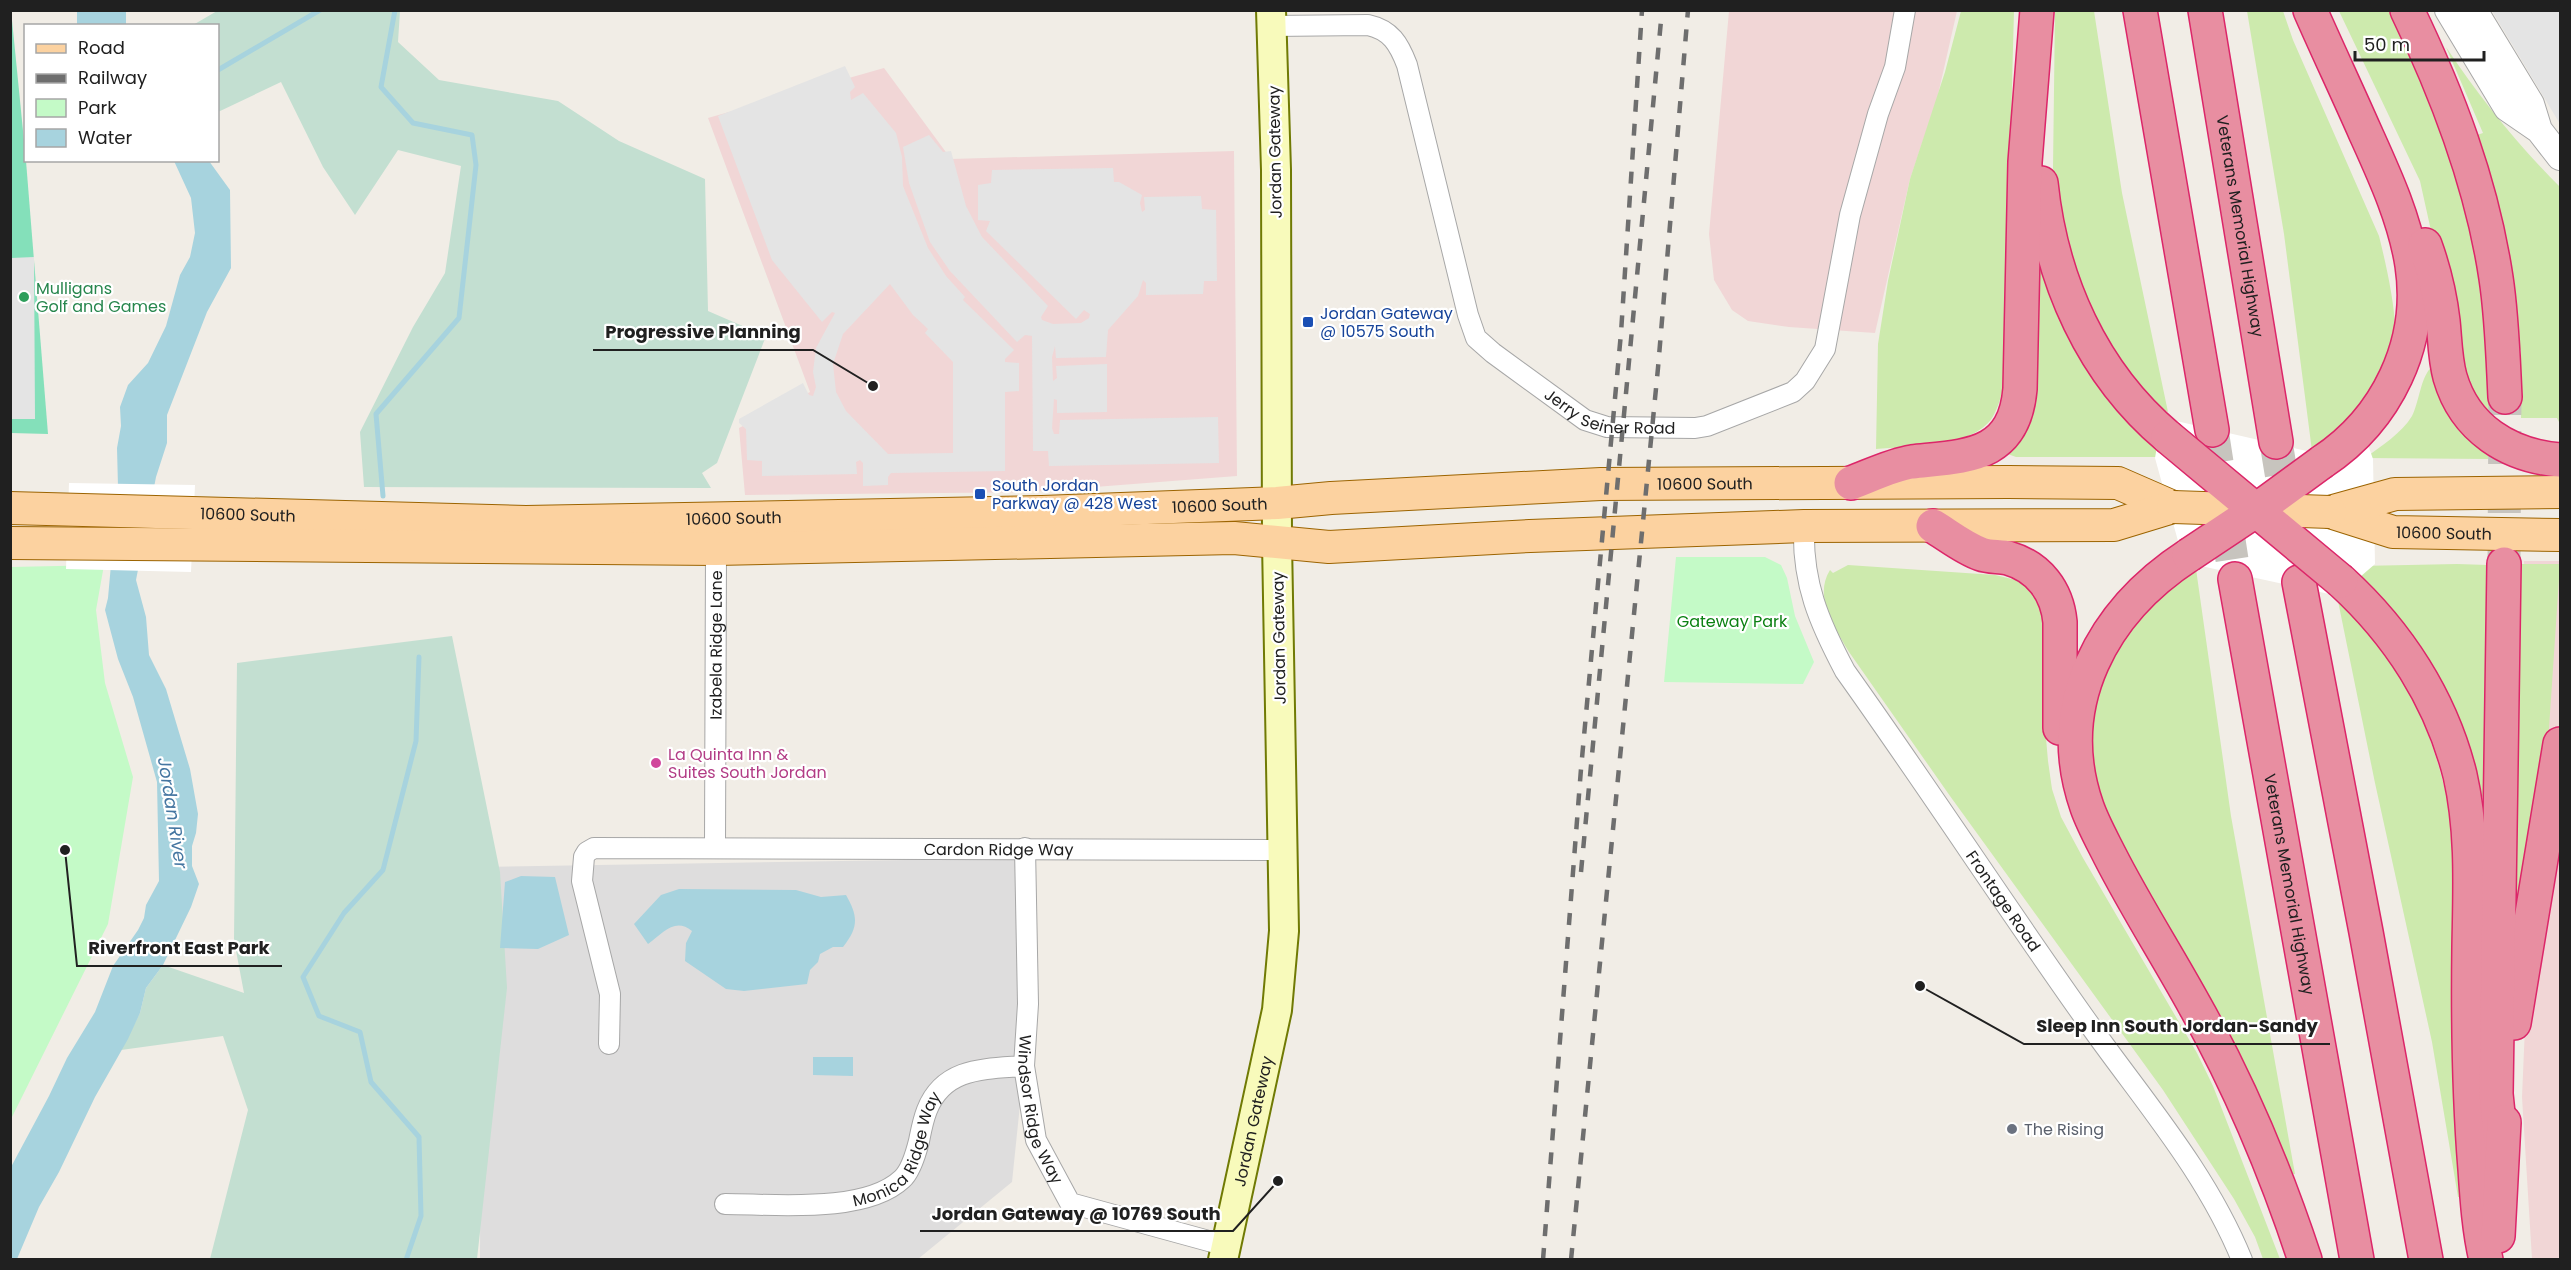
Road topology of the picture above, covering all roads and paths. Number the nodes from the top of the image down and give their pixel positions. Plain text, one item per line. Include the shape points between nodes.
1 (1905, 10) edge
2 (2038, 10) edge
3 (2140, 10) edge
4 (2205, 10) edge
5 (2310, 10) edge
6 (2407, 10) edge
7 (2448, 10) edge
8 (2474, 10) edge
9 (1271, 18) edge
10 (2539, 130) junction
11 (2560, 157) edge
12 (2382, 170) junction
13 (2505, 397) tunnel mouth
14 (2212, 430) tunnel mouth
15 (2276, 442) tunnel mouth
16 (2560, 460) edge
17 (1851, 483) junction
18 (2560, 492) edge
19 (1277, 503) junction
20 (2174, 507) junction
21 (10, 508) edge
22 (2255, 511) junction
23 (2330, 512) junction
24 (1804, 526) junction
25 (1933, 526) junction
26 (2560, 536) edge
27 (1277, 542) junction
28 (10, 543) edge
29 (716, 549) junction
30 (2504, 564) tunnel mouth
31 (2235, 579) tunnel mouth
32 (2299, 582) dead end
33 (2560, 744) edge
34 (715, 847) junction
35 (1025, 848) junction
36 (1283, 850) junction
37 (2124, 883) junction
38 (609, 1044) dead end
39 (1024, 1066) junction
40 (2501, 1143) junction
41 (725, 1204) dead end
42 (1225, 1253) edge
43 (2242, 1260) edge
44 (2305, 1260) edge
45 (2357, 1260) edge
46 (2426, 1260) edge
47 (2486, 1260) edge
48 (2498, 1260) edge

1 - 9 street, Jerry Seiner Road via 1895,67 1850,215 1825,349 1793,392 1695,428 1596,425 1575,414 1476,338 1407,65 1393,36 1368,25
2 - 17 highway via 2025,162 2020,389 2015,414 1998,439 1974,454 1910,463
2 - 22 highway, bridge via 2040,176 2045,218 2059,273 2074,311 2096,352 2135,404
3 - 14 highway
4 - 15 highway, Veterans Memorial Highway
5 - 12 highway
6 - 13 highway via 2455,119 2478,196 2496,278
7 - 10 street via 2507,108
8 - 10 street via 2531,104
9 - 19 main road, Jordan Gateway via 1276,170
10 - 11 street
12 - 16 highway via 2422,236 2437,283 2450,375 2468,413 2485,432 2508,447 2538,458
12 - 22 highway, bridge via 2406,239 2415,292 2411,332 2400,369 2380,405 2351,439
17 - 19 main road, 10600 South via 1602,484
17 - 20 main road, 10600 South via 2118,483
18 - 23 main road, 10600 South via 2395,494
19 - 21 main road, 10600 South via 1042,512 526,522
19 - 27 main road, Jordan Gateway
20 - 22 main road, 10600 South, bridge
20 - 25 main road, 10600 South via 2114,525
22 - 23 main road, 10600 South, bridge
22 - 37 highway, bridge via 2147,587 2114,623 2095,655 2080,697 2076,734 2080,781 2092,819
22 - 47 highway, bridge via 2341,581 2387,629 2415,669 2445,728 2468,822 2471,1119
23 - 26 main road, 10600 South via 2393,532
24 - 25 main road, 10600 South
24 - 27 main road, 10600 South via 1329,547
24 - 43 street, Frontage Road via 1806,570 1814,607 1845,671 2095,1032 2178,1144
25 - 37 highway via 1982,555 2025,565 2049,587 2060,622 2060,739 2067,790 2079,826
27 - 29 main road, 10600 South via 1224,538
27 - 36 main road, Jordan Gateway
28 - 29 main road, 10600 South
29 - 34 street, Izabela Ridge Lane
30 - 40 highway via 2496,1094
31 - 45 highway, Veterans Memorial Highway
32 - 46 highway
33 - 40 highway via 2517,994
34 - 35 street, Cardon Ridge Way
34 - 38 street, Cardon Ridge Way via 594,848 584,857 582,881 610,994
35 - 36 street, Cardon Ridge Way
35 - 39 street, Windsor Ridge Way via 1028,1004
36 - 42 main road, Jordan Gateway via 1284,931 1277,1010
37 - 44 highway via 2225,1062 2278,1182
39 - 41 street, Monica Ridge Way via 969,1070 941,1087 927,1110 916,1153 903,1179 878,1193 842,1205
39 - 42 street, Windsor Ridge Way via 1036,1140 1070,1203
40 - 48 highway

